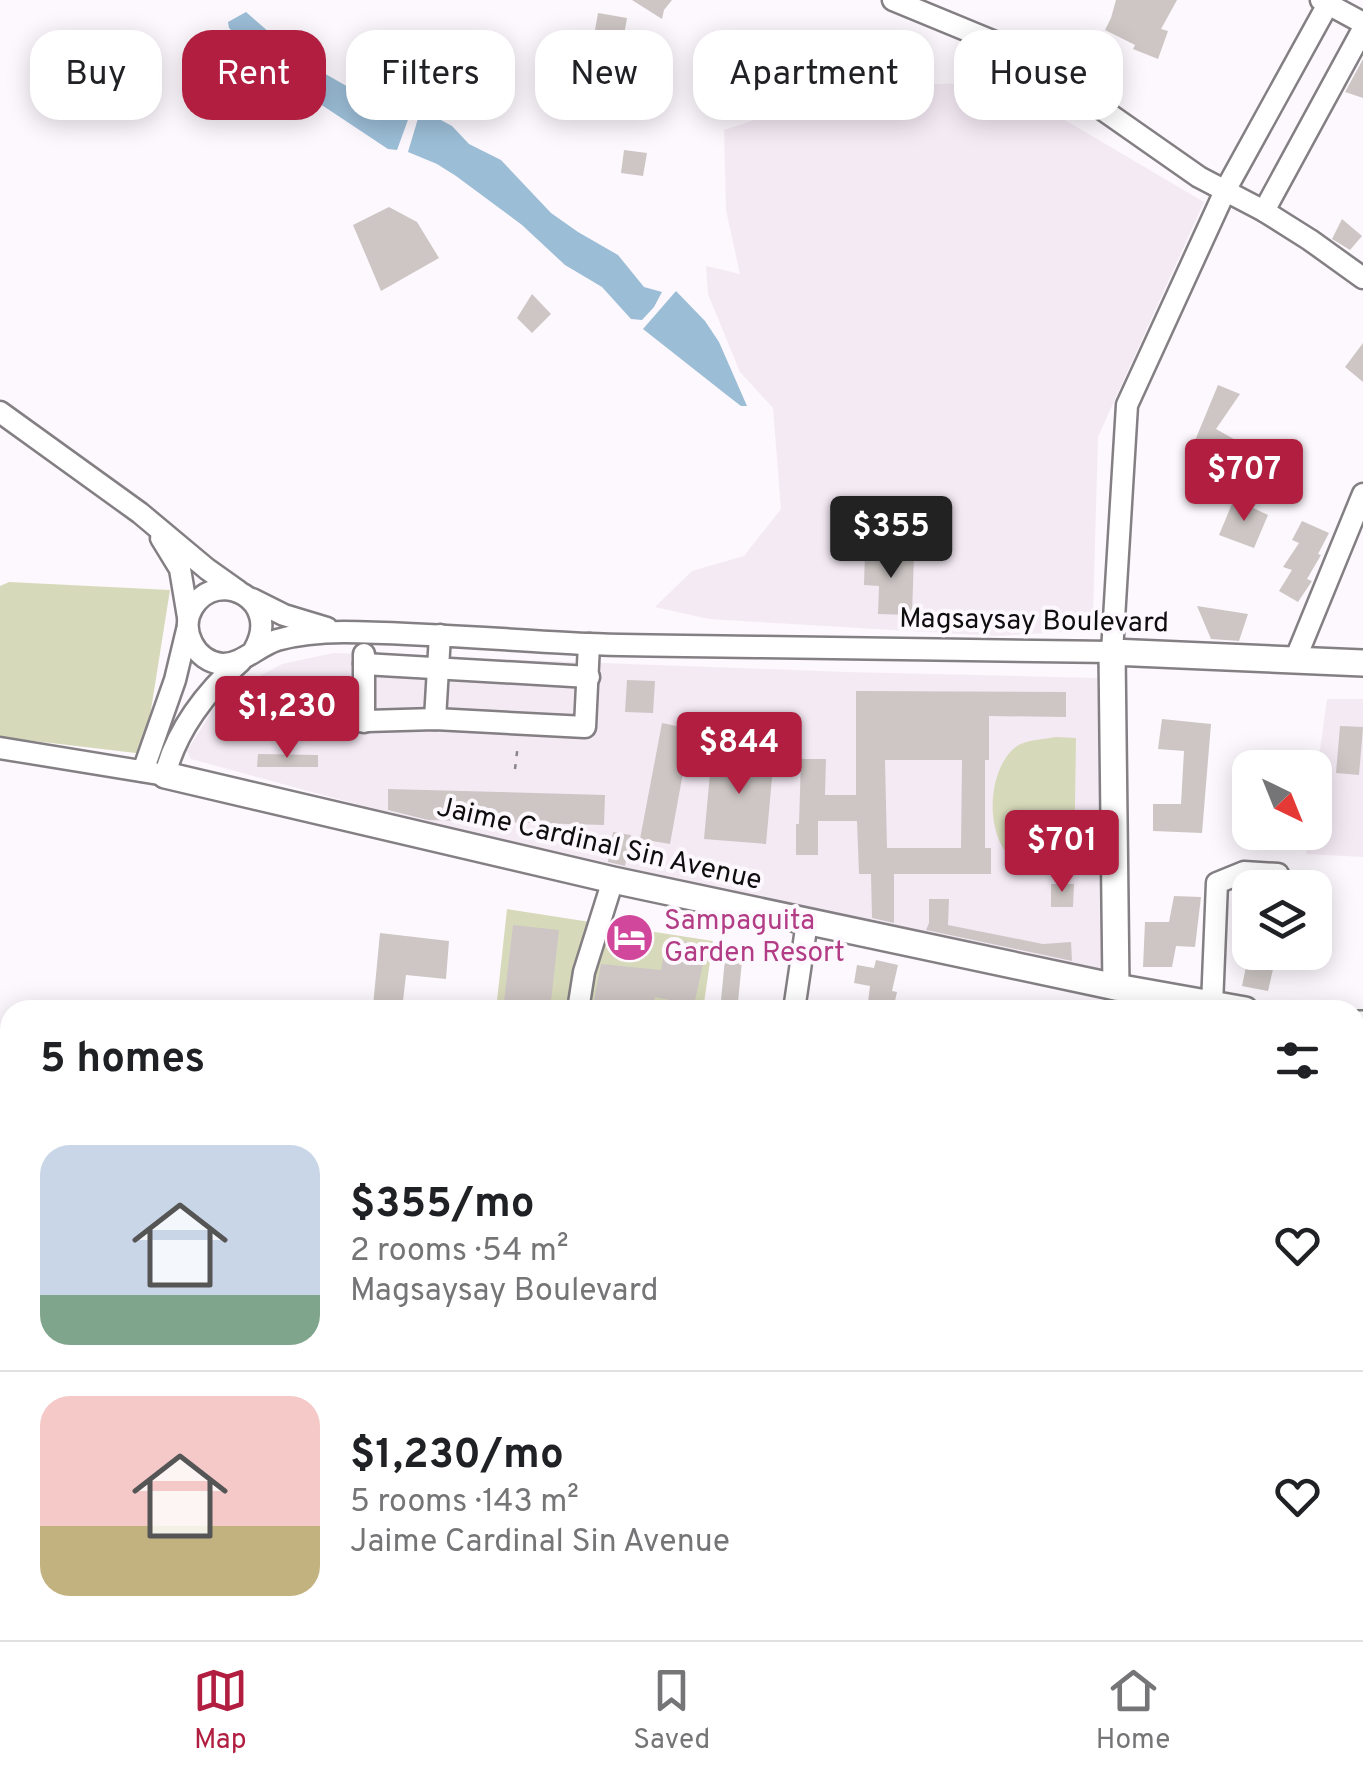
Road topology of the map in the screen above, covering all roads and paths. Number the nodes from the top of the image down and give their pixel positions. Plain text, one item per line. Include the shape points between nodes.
1 (893, 0) edge
2 (1324, 2) edge
3 (921, 6) edge
4 (1363, 26) edge
5 (1226, 189) junction
6 (1264, 211) junction
7 (1363, 278) edge
8 (0, 412) edge
9 (1363, 494) edge
10 (140, 513) junction
11 (244, 595) junction
12 (188, 623) junction
13 (354, 632) junction
14 (440, 635) junction
15 (589, 644) junction
16 (1112, 652) junction
17 (249, 654) junction
18 (1294, 660) junction
19 (1363, 663) edge
20 (364, 664) junction
21 (438, 670) junction
22 (589, 677) junction
23 (435, 719) junction
24 (332, 722) dead end
25 (364, 722) junction
26 (520, 722) junction
27 (0, 748) edge
28 (515, 769) dead end
29 (154, 773) junction
30 (1232, 877) edge
31 (612, 880) junction
32 (806, 922) junction
33 (1116, 988) junction
34 (580, 1000) edge
35 (795, 1000) edge
36 (1184, 1000) edge
37 (1212, 1000) edge

1 - 3 street
2 - 4 street
2 - 5 street
3 - 5 street via 1049,72
4 - 6 street
5 - 6 street
5 - 16 street via 1127,405
6 - 7 street
8 - 10 street, Magsaysay Boulevard
9 - 18 street
10 - 11 street, Magsaysay Boulevard
10 - 12 street, Magsaysay Boulevard via 180,570
11 - 12 street via 208,593
11 - 13 street, Magsaysay Boulevard via 284,614
11 - 17 street via 262,629
12 - 17 street via 190,641 208,660 233,663
12 - 29 street, Magsaysay Boulevard
13 - 14 street, Magsaysay Boulevard
13 - 17 street, Magsaysay Boulevard via 303,635
13 - 20 street
14 - 15 street, Magsaysay Boulevard
14 - 21 street
15 - 16 street, Magsaysay Boulevard
15 - 22 street
16 - 18 main road, Magsaysay Boulevard
16 - 33 main road
17 - 29 street, Magsaysay Boulevard via 223,676
18 - 19 main road, Magsaysay Boulevard
20 - 21 street
20 - 25 street
21 - 22 street
21 - 23 street
22 - 26 street via 585,727
23 - 25 street
23 - 26 street
24 - 25 street
26 - 28 path
27 - 29 street, Jaime Cardinal Sin Avenue
29 - 31 main road, Jaime Cardinal Sin Avenue
30 - 37 street via 1218,882
31 - 32 main road, Jaime Cardinal Sin Avenue
31 - 34 street
32 - 33 main road, Jaime Cardinal Sin Avenue
32 - 35 street
33 - 36 main road, Jaime Cardinal Sin Avenue

